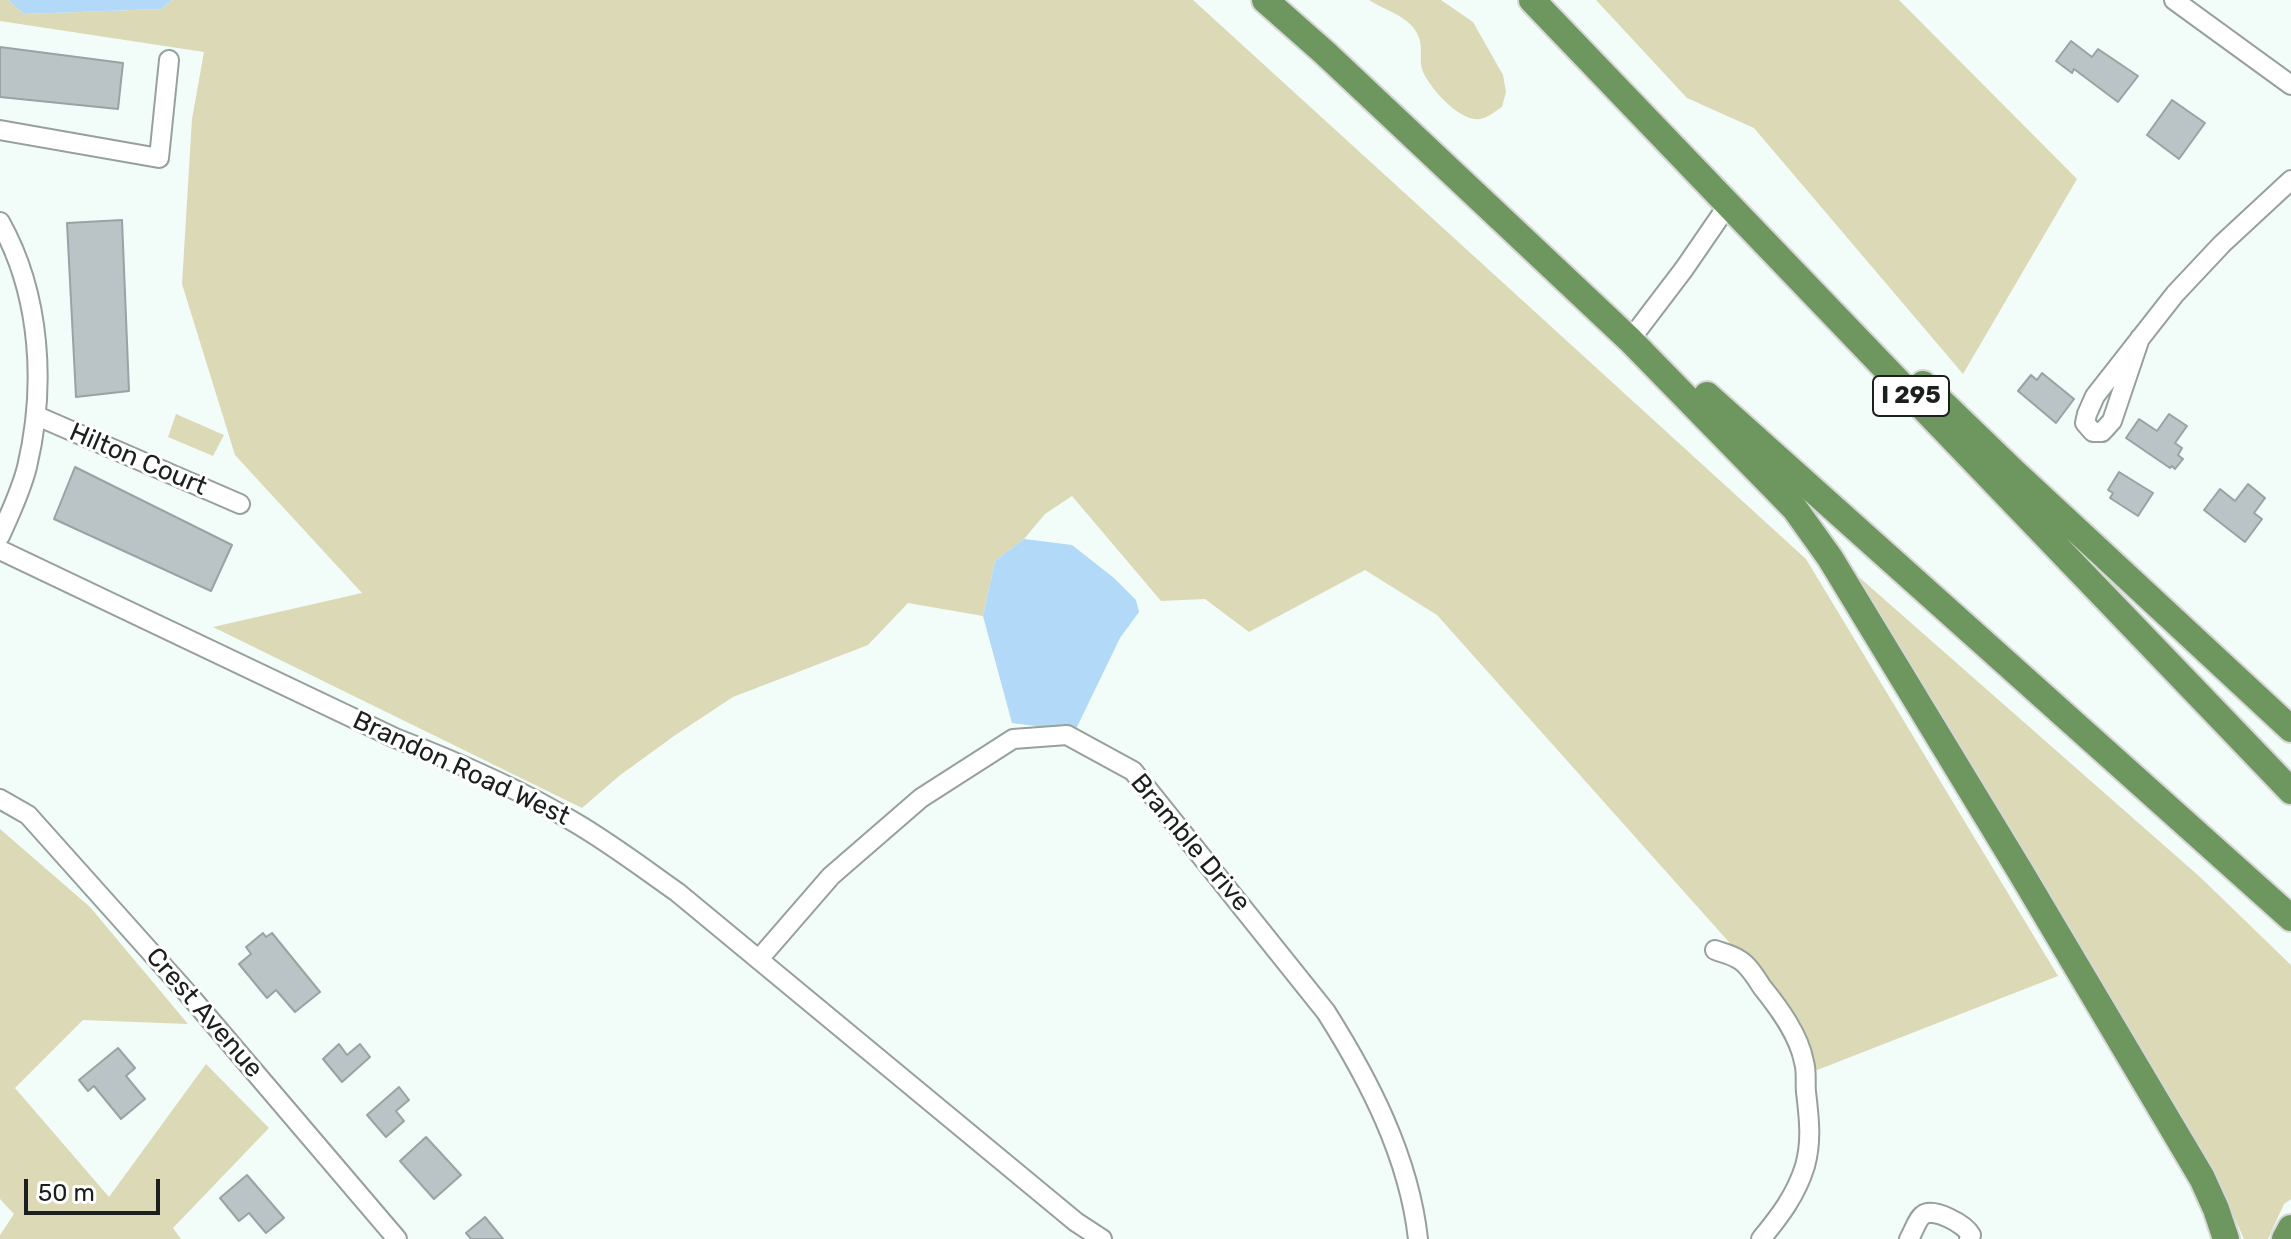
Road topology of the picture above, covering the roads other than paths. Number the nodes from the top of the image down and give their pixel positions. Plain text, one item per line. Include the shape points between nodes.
1 (1265, 0) edge
2 (1532, 0) edge
3 (2174, 0) edge
4 (169, 60) dead end
5 (1608, 80) junction
6 (2291, 85) edge
7 (0, 130) edge
8 (2291, 180) edge
9 (1728, 205) junction
10 (0, 222) edge
11 (2140, 338) junction
12 (1630, 340) junction
13 (37, 416) junction
14 (240, 504) dead end
15 (0, 536) edge
16 (0, 550) edge
17 (2291, 729) edge
18 (2291, 791) edge
19 (0, 799) edge
20 (2291, 918) edge
21 (1715, 950) dead end
22 (759, 959) junction
23 (2291, 1228) edge
24 (397, 1239) edge
25 (1102, 1239) edge
26 (1418, 1239) edge
27 (1761, 1239) edge
28 (1909, 1239) edge
29 (1969, 1239) edge
30 (2224, 1239) edge
31 (2285, 1239) edge

1 - 12 highway
2 - 5 highway, I 295
3 - 6 street
4 - 7 street via 159,158
5 - 9 highway, I 295
5 - 17 highway via 2012,470
8 - 11 street via 2198,268
9 - 12 street
9 - 18 highway, I 295
10 - 13 street via 31,308
11 - 11 street via 2090,404 2085,423 2093,432 2102,432 2112,421
12 - 20 highway via 1675,367
12 - 30 highway via 1780,492 1830,558 2202,1178
13 - 14 street, Hilton Court
13 - 15 street via 27,469
16 - 22 street, Brandon Road West via 395,738 511,787 619,850
19 - 24 street, Crest Avenue via 28,815
21 - 27 street via 1741,960 1756,979 1786,1020 1805,1065 1810,1115 1806,1163 1785,1210
22 - 25 street, Brandon Road West
22 - 26 street, Bramble Drive via 831,876 921,798 1013,739 1067,735 1133,771 1326,1012 1389,1132
23 - 31 highway
28 - 29 street via 1927,1213 1957,1221 1966,1227

